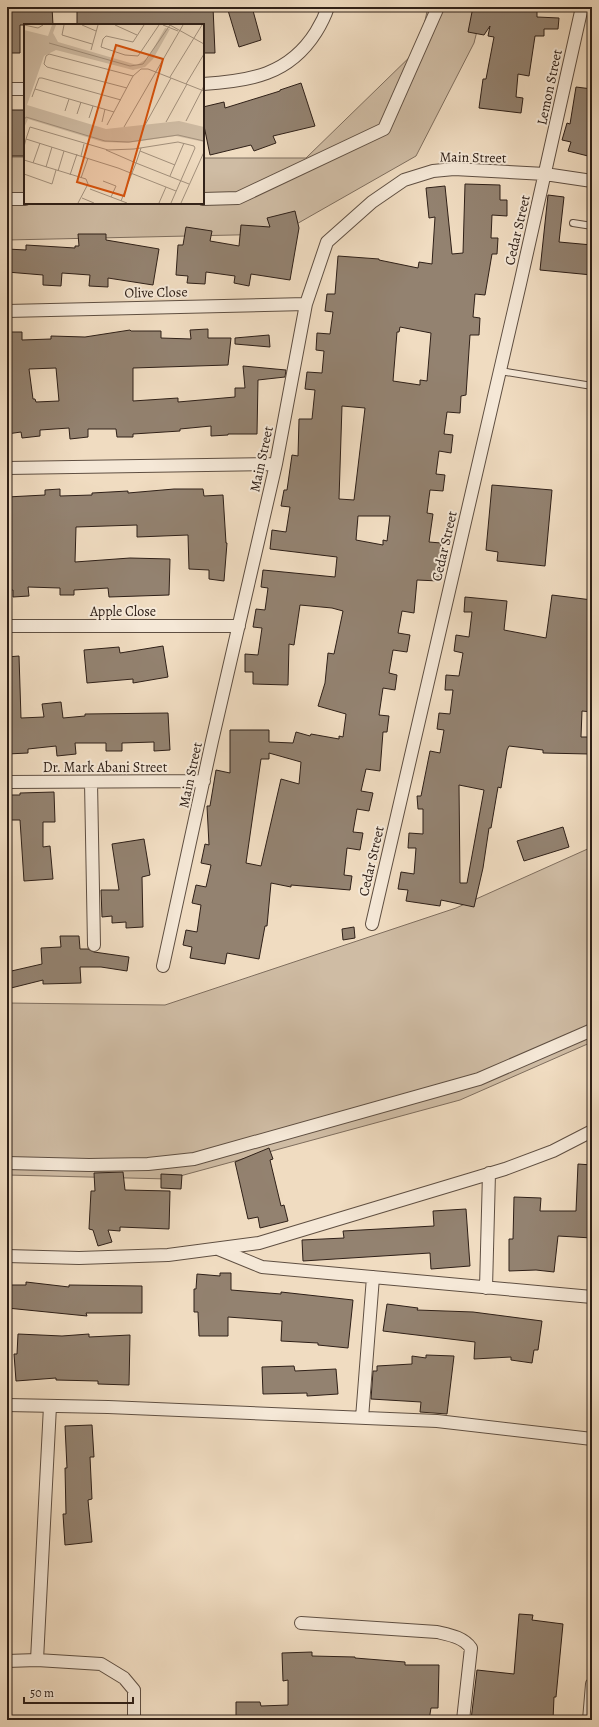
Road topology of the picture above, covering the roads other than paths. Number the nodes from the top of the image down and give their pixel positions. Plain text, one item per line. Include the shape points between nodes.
1 (328, 7) edge
2 (438, 7) edge
3 (582, 7) edge
4 (204, 84) edge
5 (7, 89) edge
6 (24, 89) edge
7 (545, 174) junction
8 (592, 181) edge
9 (204, 198) edge
10 (7, 199) edge
11 (24, 199) edge
12 (573, 222) dead end
13 (592, 226) edge
14 (306, 304) junction
15 (7, 311) edge
16 (500, 370) junction
17 (592, 386) edge
18 (276, 464) junction
19 (7, 468) edge
20 (7, 626) edge
21 (239, 626) junction
22 (204, 781) junction
23 (7, 782) edge
24 (91, 782) junction
25 (372, 924) dead end
26 (94, 945) dead end
27 (163, 966) dead end
28 (592, 1030) edge
29 (592, 1131) edge
30 (7, 1163) edge
31 (489, 1173) junction
32 (216, 1248) junction
33 (7, 1256) edge
34 (373, 1277) junction
35 (486, 1288) junction
36 (592, 1297) edge
37 (7, 1405) edge
38 (50, 1406) junction
39 (362, 1418) junction
40 (592, 1439) edge
41 (301, 1623) dead end
42 (37, 1660) junction
43 (7, 1661) edge
44 (592, 1684) edge
45 (134, 1720) edge
46 (463, 1720) edge
47 (589, 1720) edge

1 - 4 street via 325,17 310,41 291,60 254,78
2 - 9 street via 384,129 238,198
3 - 7 street, Lemon Street
5 - 6 street
7 - 8 street, Main Street
7 - 14 street, Main Street via 454,169 433,170 404,180 372,202 326,242
7 - 16 street, Cedar Street
10 - 11 street
12 - 13 lane
14 - 15 street, Olive Close
14 - 18 street, Main Street
16 - 17 lane
16 - 25 street, Cedar Street
18 - 19 street
18 - 21 street, Main Street
20 - 21 street, Apple Close
21 - 22 street, Main Street
22 - 24 street, Dr. Mark Abani Street
22 - 27 street, Main Street
23 - 24 street, Dr. Mark Abani Street
24 - 26 street
28 - 30 street via 479,1079 194,1159 148,1164
29 - 31 street via 553,1151
31 - 32 street via 260,1243
31 - 35 street
32 - 33 street via 161,1256
32 - 34 street via 262,1266
34 - 35 street
34 - 39 street
35 - 36 street
37 - 38 street
38 - 39 street
38 - 42 street
39 - 40 street via 437,1421
41 - 46 street via 437,1632 466,1641 471,1648
42 - 43 street
42 - 45 street via 101,1664 124,1678 134,1690
44 - 47 street

